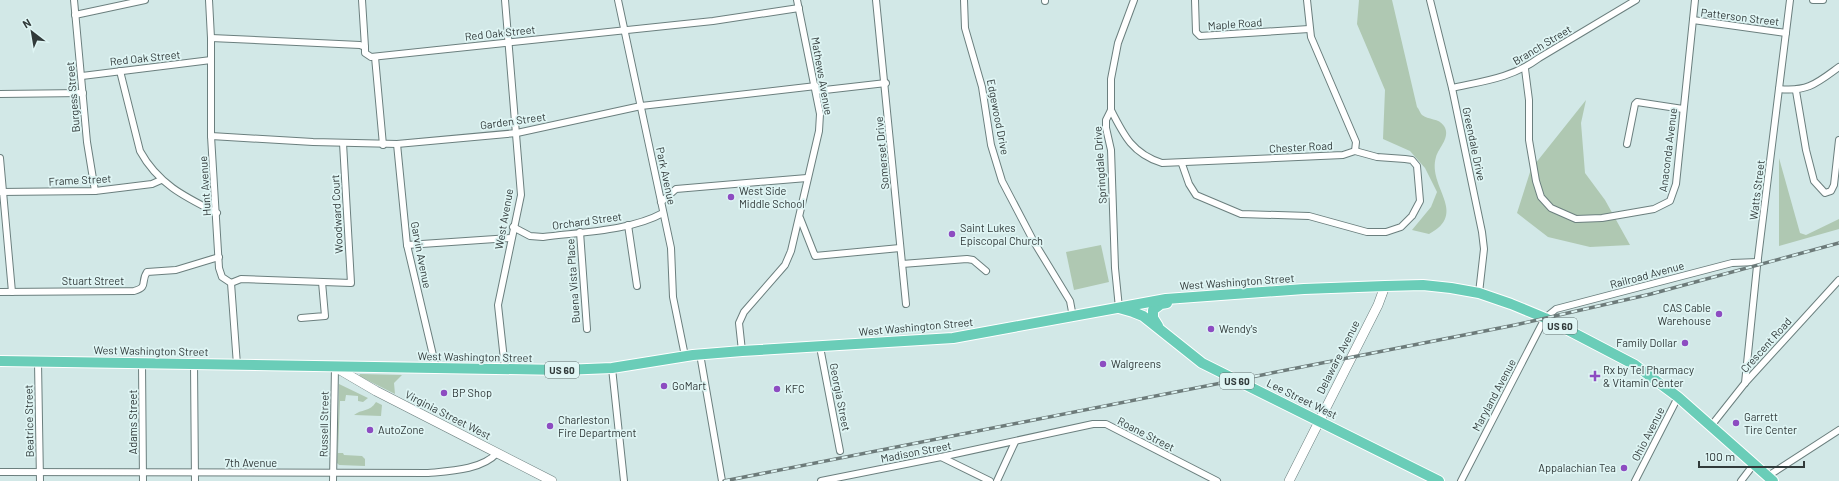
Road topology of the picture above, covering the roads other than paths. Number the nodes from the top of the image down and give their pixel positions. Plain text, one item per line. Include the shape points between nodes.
1 (74, 0) edge
2 (145, 0) edge
3 (209, 0) edge
4 (362, 0) edge
5 (504, 0) edge
6 (618, 0) edge
7 (797, 0) edge
8 (876, 0) edge
9 (964, 0) edge
10 (1134, 0) edge
11 (1195, 0) edge
12 (1307, 0) edge
13 (1430, 0) edge
14 (1634, 0) edge
15 (1695, 0) edge
16 (1790, 0) edge
17 (1813, 0) edge
18 (1823, 0) edge
19 (799, 8) junction
20 (75, 15) junction
21 (1693, 20) junction
22 (1309, 29) junction
23 (625, 30) junction
24 (1786, 33) junction
25 (211, 38) junction
26 (508, 42) junction
27 (365, 47) junction
28 (375, 57) junction
29 (211, 60) junction
30 (1839, 67) edge
31 (1525, 69) junction
32 (120, 71) junction
33 (82, 76) junction
34 (886, 83) junction
35 (816, 88) junction
36 (1452, 88) junction
37 (1779, 89) junction
38 (1796, 91) junction
39 (83, 93) junction
40 (0, 94) edge
41 (641, 106) junction
42 (1683, 109) junction
43 (1110, 110) junction
44 (517, 133) junction
45 (211, 136) junction
46 (1839, 140) edge
47 (343, 143) junction
48 (397, 144) junction
49 (1627, 144) dead end
50 (383, 145) junction
51 (1356, 151) junction
52 (0, 158) edge
53 (1182, 164) junction
54 (807, 178) junction
55 (161, 180) junction
56 (95, 191) junction
57 (2, 192) edge
58 (661, 202) junction
59 (663, 212) junction
60 (217, 214) junction
61 (800, 217) junction
62 (628, 225) junction
63 (513, 227) junction
64 (580, 232) junction
65 (510, 238) junction
66 (407, 245) junction
67 (900, 248) junction
68 (219, 256) junction
69 (1758, 262) junction
70 (902, 264) junction
71 (986, 271) dead end
72 (1839, 280) edge
73 (322, 282) junction
74 (231, 283) junction
75 (637, 286) dead end
76 (1385, 286) junction
77 (0, 292) edge
78 (12, 292) junction
79 (1479, 293) junction
80 (1195, 297) junction
81 (906, 304) dead end
82 (1119, 308) junction
83 (1073, 317) junction
84 (301, 318) dead end
85 (1545, 318) junction
86 (587, 329) dead end
87 (1161, 330) junction
88 (820, 347) junction
89 (742, 351) junction
90 (700, 354) junction
91 (685, 356) junction
92 (0, 360) edge
93 (38, 362) junction
94 (142, 363) junction
95 (194, 364) junction
96 (237, 365) junction
97 (335, 367) junction
98 (436, 368) junction
99 (612, 368) junction
100 (505, 369) junction
101 (1745, 383) junction
102 (1678, 397) junction
103 (1320, 420) junction
104 (1711, 426) junction
105 (1839, 430) edge
106 (1015, 442) junction
107 (840, 451) dead end
108 (497, 453) junction
109 (942, 457) junction
110 (1754, 464) junction
111 (0, 472) edge
112 (40, 472) junction
113 (143, 472) junction
114 (333, 473) junction
115 (195, 474) junction
116 (1771, 479) edge
117 (40, 481) edge
118 (143, 481) edge
119 (195, 481) edge
120 (333, 481) edge
121 (552, 481) edge
122 (624, 481) edge
123 (722, 481) edge
124 (821, 481) edge
125 (990, 481) edge
126 (997, 481) edge
127 (1217, 481) edge
128 (1289, 481) edge
129 (1439, 481) edge
130 (1461, 481) edge
131 (1635, 481) edge
132 (1741, 481) edge

1 - 20 street, Burgess Street
2 - 20 street
3 - 25 street, Hunt Avenue
4 - 27 street
5 - 26 street, West Avenue
6 - 23 street, Park Avenue
7 - 19 street, Mathews Avenue
8 - 34 street, Somerset Drive
9 - 83 street, Edgewood Drive via 965,28 982,87 991,145 1002,181 1034,242 1070,301
10 - 43 street, Springdale Drive via 1118,43 1111,79
11 - 22 street, Maple Road via 1196,32 1200,36
12 - 22 street
13 - 36 street, Greendale Drive
14 - 31 street, Branch Street
15 - 21 street, Anaconda Avenue
16 - 24 street, Watts Street
17 - 18 street
19 - 23 street, Red Oak Street via 713,21
19 - 35 street, Mathews Avenue
20 - 33 street, Burgess Street
21 - 24 street, Patterson Street
21 - 42 street, Anaconda Avenue
22 - 51 street via 1356,142
23 - 26 street, Red Oak Street
23 - 41 street, Park Avenue
24 - 37 street, Watts Street
25 - 27 street
25 - 29 street, Hunt Avenue
26 - 28 street, Red Oak Street
26 - 44 street, West Avenue
27 - 28 street via 367,56
28 - 50 street
29 - 32 street, Red Oak Street
29 - 45 street, Hunt Avenue
30 - 38 street via 1805,89
31 - 36 street, Branch Street via 1501,78
31 - 42 street, Anaconda Avenue via 1529,100 1529,140 1541,197 1551,208 1576,219 1602,218 1654,209 1670,201 1676,184
32 - 33 street, Red Oak Street
32 - 55 street via 140,151
33 - 39 street, Burgess Street
34 - 35 street, Garden Street
34 - 67 street, Somerset Drive
35 - 41 street, Garden Street
35 - 54 street, Mathews Avenue via 820,114 819,131
36 - 79 street, Greendale Drive via 1482,232 1484,249
37 - 38 street
37 - 69 street, Watts Street
38 - 46 street via 1814,181 1825,193 1831,191 1834,185
39 - 40 street
39 - 56 street, Burgess Street
41 - 44 street, Garden Street
41 - 58 street, Park Avenue
42 - 49 street via 1637,102
43 - 53 street, Chester Road via 1125,138 1137,151 1149,159 1162,163
43 - 82 street, Springdale Drive via 1106,128 1111,150
44 - 48 street, Garden Street
44 - 63 street, West Avenue via 520,195
45 - 47 street, Garden Street
45 - 60 street, Hunt Avenue
47 - 50 street, Garden Street
47 - 73 street, Woodward Court via 351,283
48 - 50 street, Garden Street
48 - 66 street, Garvin Avenue
51 - 53 street, Chester Road via 1343,155
51 - 53 street via 1377,157 1412,160 1417,166 1420,201 1412,216 1401,227 1386,232 1367,232 1309,216 1241,214 1196,195
52 - 57 street
54 - 58 street via 676,189
54 - 61 street, Mathews Avenue
55 - 56 street, Frame Street via 152,184
55 - 60 street
56 - 57 street, Frame Street
57 - 78 street
58 - 59 street, Park Avenue
59 - 62 street, Orchard Street via 650,220
59 - 91 street, Park Avenue via 671,248 673,297
60 - 68 street, Hunt Avenue
61 - 67 street via 815,256
61 - 89 street, Mathews Avenue via 785,265 750,304 739,323
62 - 64 street, Orchard Street
62 - 75 street
63 - 64 street, Orchard Street via 525,234 538,237
63 - 65 street, West Avenue
64 - 86 street, Buena Vista Place
65 - 66 street
65 - 100 street, West Avenue via 498,305
66 - 98 street, Garvin Avenue
67 - 70 street, Somerset Drive
68 - 74 street, Hunt Avenue via 222,277
68 - 78 street, Stuart Street via 176,270 147,272 141,289 134,291
69 - 85 street, Railroad Avenue via 1732,263 1556,309
69 - 101 street, Watts Street
70 - 71 street via 967,259 973,260
70 - 81 street, Somerset Drive
72 - 101 street, Crescent Road
73 - 74 street via 241,279
73 - 84 street via 325,316
74 - 96 street
76 - 79 main road, West Washington Street / US 60 via 1429,286
76 - 80 main road, West Washington Street / US 60
76 - 103 main road, Delaware Avenue
77 - 78 street, Stuart Street
79 - 85 main road, West Washington Street / US 60
80 - 82 main road, West Washington Street / US 60 via 1166,299
80 - 87 main road via 1156,306 1152,314
82 - 83 main road, West Washington Street / US 60
82 - 87 main road, Lee Street West / US 60 via 1143,316
83 - 88 main road, West Washington Street / US 60 via 954,338
85 - 102 main road, West Washington Street / US 60 via 1635,365
85 - 130 street, Maryland Avenue
87 - 103 main road, Lee Street West / US 60 via 1202,363
88 - 89 main road, West Washington Street / US 60
88 - 107 street, Georgia Street
89 - 90 main road, West Washington Street / US 60
90 - 91 main road, West Washington Street / US 60
90 - 123 street
91 - 99 main road, West Washington Street / US 60
92 - 93 main road, West Washington Street / US 60
93 - 94 main road, West Washington Street / US 60
93 - 112 street, Beatrice Street
94 - 95 main road, West Washington Street / US 60
94 - 113 street, Adams Street
95 - 96 main road, West Washington Street / US 60
95 - 115 street
96 - 97 main road, West Washington Street / US 60
97 - 98 main road, West Washington Street / US 60
97 - 108 main road, Virginia Street West via 355,380
97 - 114 street, Russell Street
98 - 100 main road, West Washington Street / US 60
99 - 100 main road, West Washington Street / US 60
99 - 122 street
101 - 104 street, Crescent Road
102 - 104 main road, West Washington Street / US 60
102 - 131 street, Ohio Avenue
103 - 128 main road, Delaware Avenue
103 - 129 main road, Lee Street West / US 60
104 - 110 main road, West Washington Street / US 60
105 - 116 street
106 - 109 street, Madison Street
106 - 126 street
106 - 127 street, Roane Street via 1093,424 1106,424
108 - 114 street, 7th Avenue via 493,458 483,462 445,472
108 - 121 main road, Virginia Street West
109 - 124 street, Madison Street
109 - 125 street
110 - 116 main road, West Washington Street / US 60
110 - 132 street
111 - 112 street, 7th Avenue
112 - 113 street, 7th Avenue
112 - 117 street, Beatrice Street
113 - 115 street, 7th Avenue
113 - 118 street, Adams Street
114 - 115 street, 7th Avenue
114 - 120 street, Russell Street
115 - 119 street

